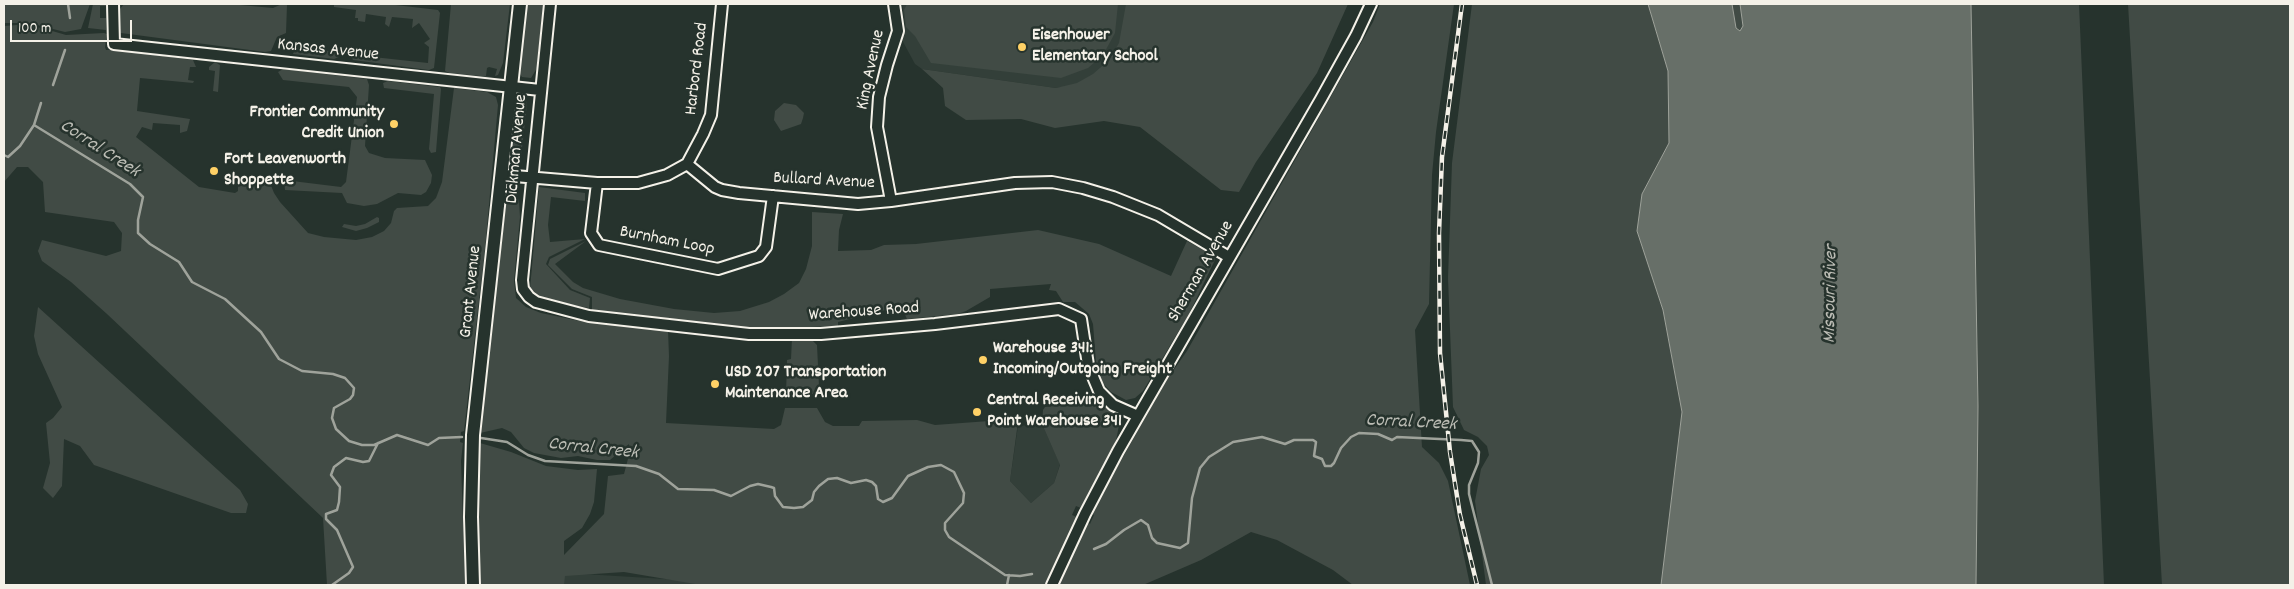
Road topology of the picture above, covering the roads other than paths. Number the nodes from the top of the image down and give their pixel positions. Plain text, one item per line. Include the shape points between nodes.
1 (113, 4) edge
2 (520, 4) edge
3 (550, 4) edge
4 (722, 4) edge
5 (894, 4) edge
6 (1371, 4) edge
7 (510, 87) junction
8 (540, 90) junction
9 (687, 164) junction
10 (502, 175) junction
11 (532, 177) junction
12 (597, 183) junction
13 (773, 196) junction
14 (891, 201) junction
15 (1229, 257) junction
16 (528, 297) joint
17 (1138, 416) junction
18 (473, 585) edge
19 (1052, 585) edge

1 - 7 street, Kansas Avenue via 114,44
2 - 7 main road, Grant Avenue
3 - 8 street, Dickman Avenue
4 - 9 street, Harbord Road via 711,115
5 - 14 street, King Avenue via 898,31 879,97 877,127
6 - 15 street, Sherman Avenue via 1321,99
7 - 8 street, Kansas Avenue
7 - 10 main road, Grant Avenue
8 - 11 street, Dickman Avenue
9 - 12 street via 667,175 638,183
9 - 13 street, Bullard Avenue via 715,188 739,194
10 - 11 street
10 - 18 main road, Grant Avenue via 474,436
11 - 12 street
11 - 16 street, Dickman Avenue via 522,280
12 - 13 street, Burnham Loop via 591,233 599,245 718,269 759,256 766,247
13 - 14 street, Bullard Avenue via 858,204
14 - 15 street, Bullard Avenue via 980,187 1052,182 1113,197 1158,215
15 - 17 street, Sherman Avenue
16 - 17 street, Warehouse Road via 589,316 749,334 821,334 1059,309 1081,319 1088,365 1099,391 1113,405
17 - 19 street, Sherman Avenue via 1085,514

